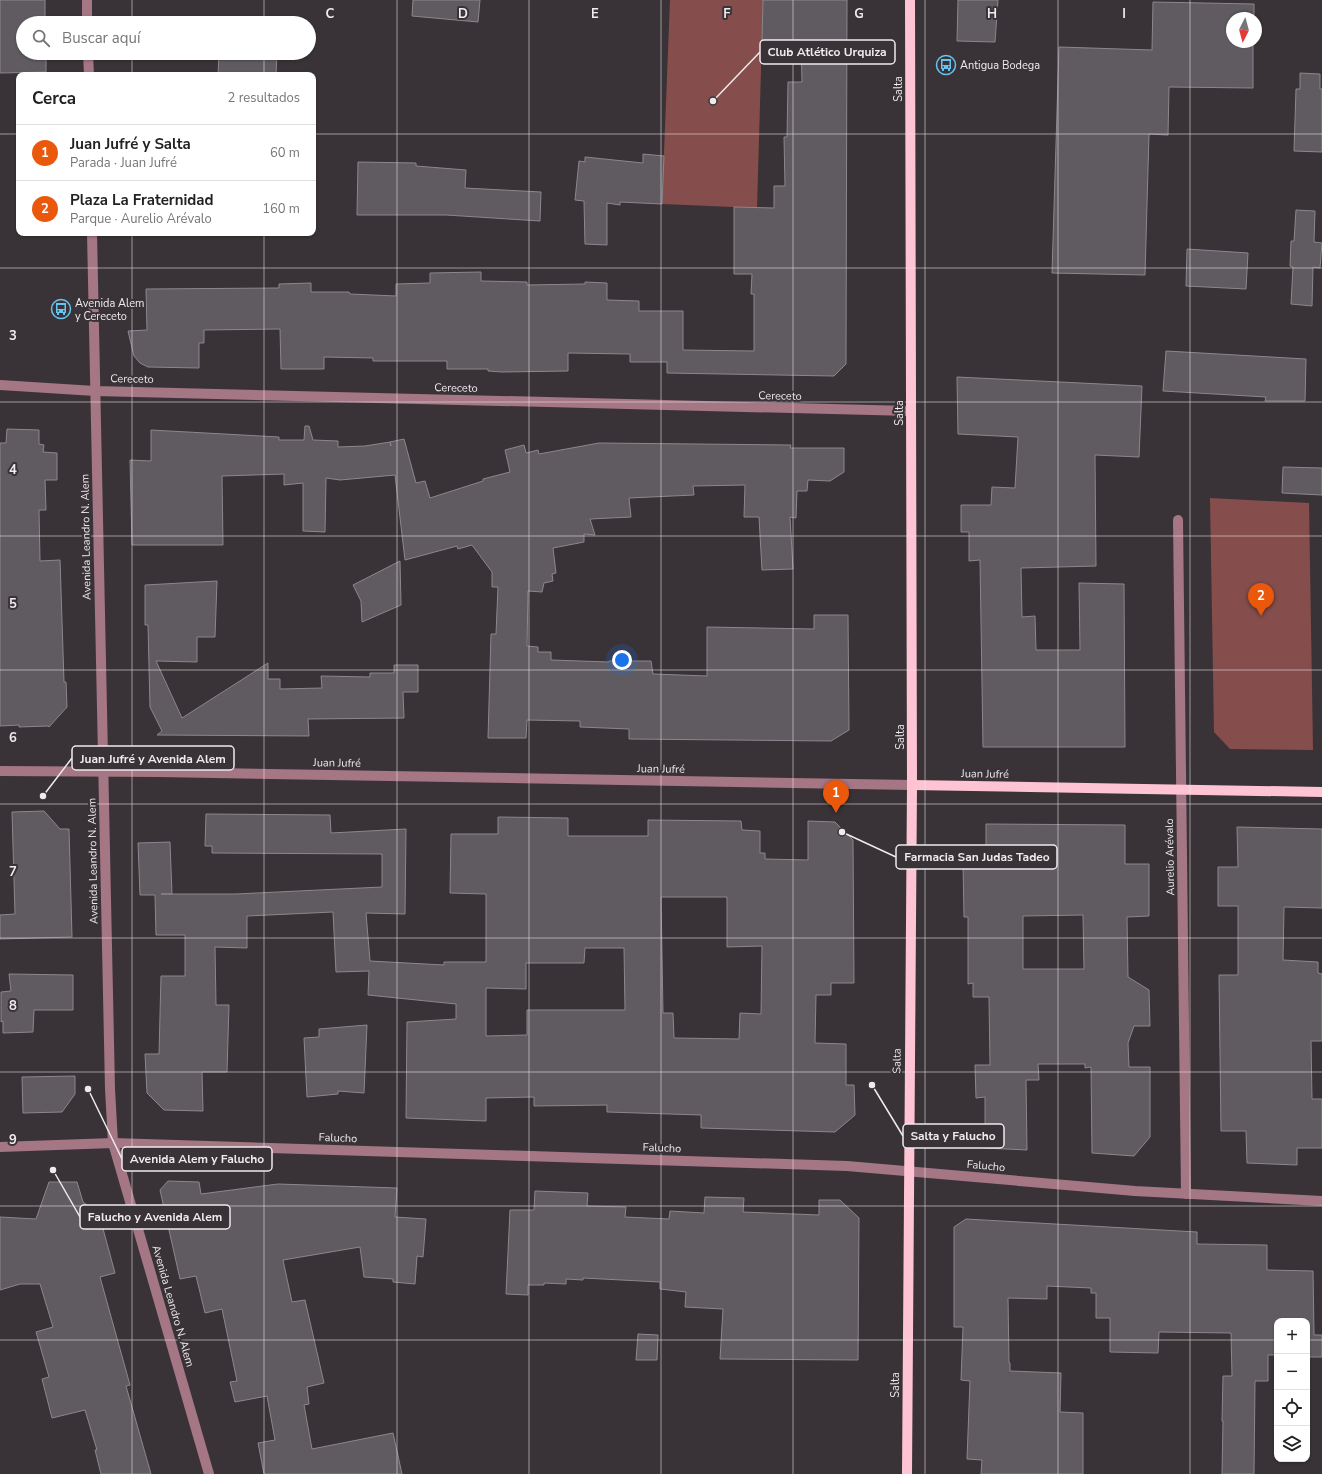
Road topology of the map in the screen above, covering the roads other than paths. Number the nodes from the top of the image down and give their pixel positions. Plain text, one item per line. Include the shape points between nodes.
1 (87, 0) edge
2 (910, 0) edge
3 (87, 16) edge
4 (88, 60) edge
5 (88, 72) edge
6 (92, 236) edge
7 (0, 385) edge
8 (95, 391) junction
9 (911, 411) junction
10 (1178, 520) dead end
11 (0, 771) edge
12 (103, 773) junction
13 (912, 785) junction
14 (1181, 789) junction
15 (1322, 792) edge
16 (113, 1143) junction
17 (0, 1147) edge
18 (908, 1171) junction
19 (1186, 1194) junction
20 (1322, 1201) edge
21 (209, 1474) edge
22 (907, 1474) edge

1 - 3 street
2 - 9 main road, Salta
4 - 5 street
6 - 8 street, Avenida Leandro N. Alem
7 - 8 street, Cereceto
8 - 9 street, Cereceto
8 - 12 street, Avenida Leandro N. Alem
9 - 13 main road, Salta
10 - 14 street, Aurelio Arévalo
11 - 12 street, Juan Jufré
12 - 13 street, Juan Jufré
12 - 16 street, Avenida Leandro N. Alem
13 - 14 main road, Juan Jufré
13 - 18 main road, Salta
14 - 15 main road, Juan Jufré
14 - 19 street, Aurelio Arévalo
16 - 17 street, Falucho
16 - 18 street, Falucho via 848,1166
16 - 21 street, Avenida Leandro N. Alem
18 - 19 street, Falucho
18 - 22 main road, Salta
19 - 20 street, Falucho

